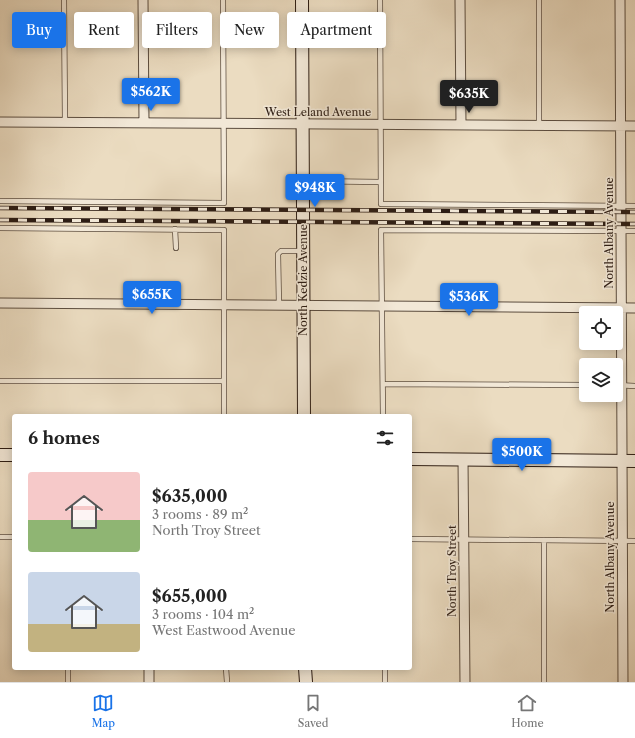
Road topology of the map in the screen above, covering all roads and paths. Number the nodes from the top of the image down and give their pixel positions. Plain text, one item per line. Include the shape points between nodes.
1 (64, 0) edge
2 (143, 0) edge
3 (223, 0) edge
4 (302, 0) edge
5 (380, 0) edge
6 (460, 0) edge
7 (539, 0) edge
8 (620, 0) edge
9 (0, 122) edge
10 (65, 122) junction
11 (144, 122) junction
12 (223, 123) junction
13 (302, 124) junction
14 (380, 124) junction
15 (461, 125) junction
16 (539, 125) junction
17 (620, 126) junction
18 (635, 126) edge
19 (303, 181) junction
20 (381, 182) junction
21 (0, 201) edge
22 (621, 206) junction
23 (635, 206) edge
24 (0, 228) edge
25 (175, 229) junction
26 (621, 231) junction
27 (635, 231) edge
28 (176, 248) dead end
29 (303, 251) junction
30 (0, 303) edge
31 (224, 305) junction
32 (280, 305) junction
33 (303, 305) junction
34 (382, 306) junction
35 (621, 306) edge
36 (579, 308) edge
37 (623, 308) edge
38 (635, 308) edge
39 (0, 380) edge
40 (224, 381) junction
41 (383, 384) junction
42 (579, 385) edge
43 (623, 385) edge
44 (635, 386) edge
45 (620, 402) edge
46 (224, 414) edge
47 (304, 414) edge
48 (383, 414) edge
49 (0, 455) edge
50 (12, 455) edge
51 (412, 459) edge
52 (463, 459) junction
53 (622, 461) junction
54 (635, 461) edge
55 (0, 536) edge
56 (12, 537) edge
57 (412, 539) edge
58 (464, 540) junction
59 (544, 540) junction
60 (622, 541) junction
61 (635, 541) edge
62 (68, 670) edge
63 (149, 670) edge
64 (226, 670) edge
65 (305, 670) edge
66 (385, 670) edge
67 (68, 682) edge
68 (149, 682) edge
69 (226, 682) edge
70 (306, 682) edge
71 (385, 682) edge
72 (465, 682) edge
73 (544, 682) edge
74 (623, 682) edge

1 - 10 lane
2 - 11 street
3 - 12 lane
4 - 13 main road, North Kedzie Avenue
5 - 14 lane
6 - 15 street
7 - 16 lane
8 - 17 street, North Albany Avenue
9 - 10 street, West Leland Avenue
10 - 11 street, West Leland Avenue
11 - 12 street, West Leland Avenue
12 - 13 street, West Leland Avenue
12 - 21 lane via 224,203
13 - 14 street, West Leland Avenue
13 - 19 main road, North Kedzie Avenue
14 - 15 street, West Leland Avenue
14 - 20 lane
15 - 16 street, West Leland Avenue
16 - 17 street, West Leland Avenue
17 - 18 street, West Leland Avenue
17 - 22 street, North Albany Avenue
19 - 20 lane
19 - 29 main road, North Kedzie Avenue
20 - 22 lane via 381,204
22 - 23 lane
22 - 26 street, North Albany Avenue
24 - 25 lane
25 - 28 lane
25 - 31 lane via 224,230
26 - 27 lane
26 - 34 lane via 381,230
26 - 35 street, North Albany Avenue
29 - 32 lane via 281,251 278,254
29 - 33 main road, North Kedzie Avenue
30 - 31 street
31 - 32 street
31 - 40 lane
32 - 33 street
33 - 34 street
33 - 47 main road, North Kedzie Avenue
34 - 36 street
34 - 41 lane
37 - 38 street
39 - 40 lane
40 - 46 lane
41 - 42 lane
41 - 48 lane
43 - 44 lane
45 - 53 street, North Albany Avenue
49 - 50 main road
51 - 52 main road
52 - 53 main road
52 - 58 street, North Troy Street
53 - 54 main road
53 - 60 street, North Albany Avenue
55 - 56 lane
57 - 58 lane
58 - 59 lane
58 - 72 street, North Troy Street
59 - 60 lane
59 - 73 lane
60 - 61 lane
60 - 74 street, North Albany Avenue
62 - 67 lane
63 - 68 street
64 - 69 lane
65 - 70 main road
66 - 71 lane

